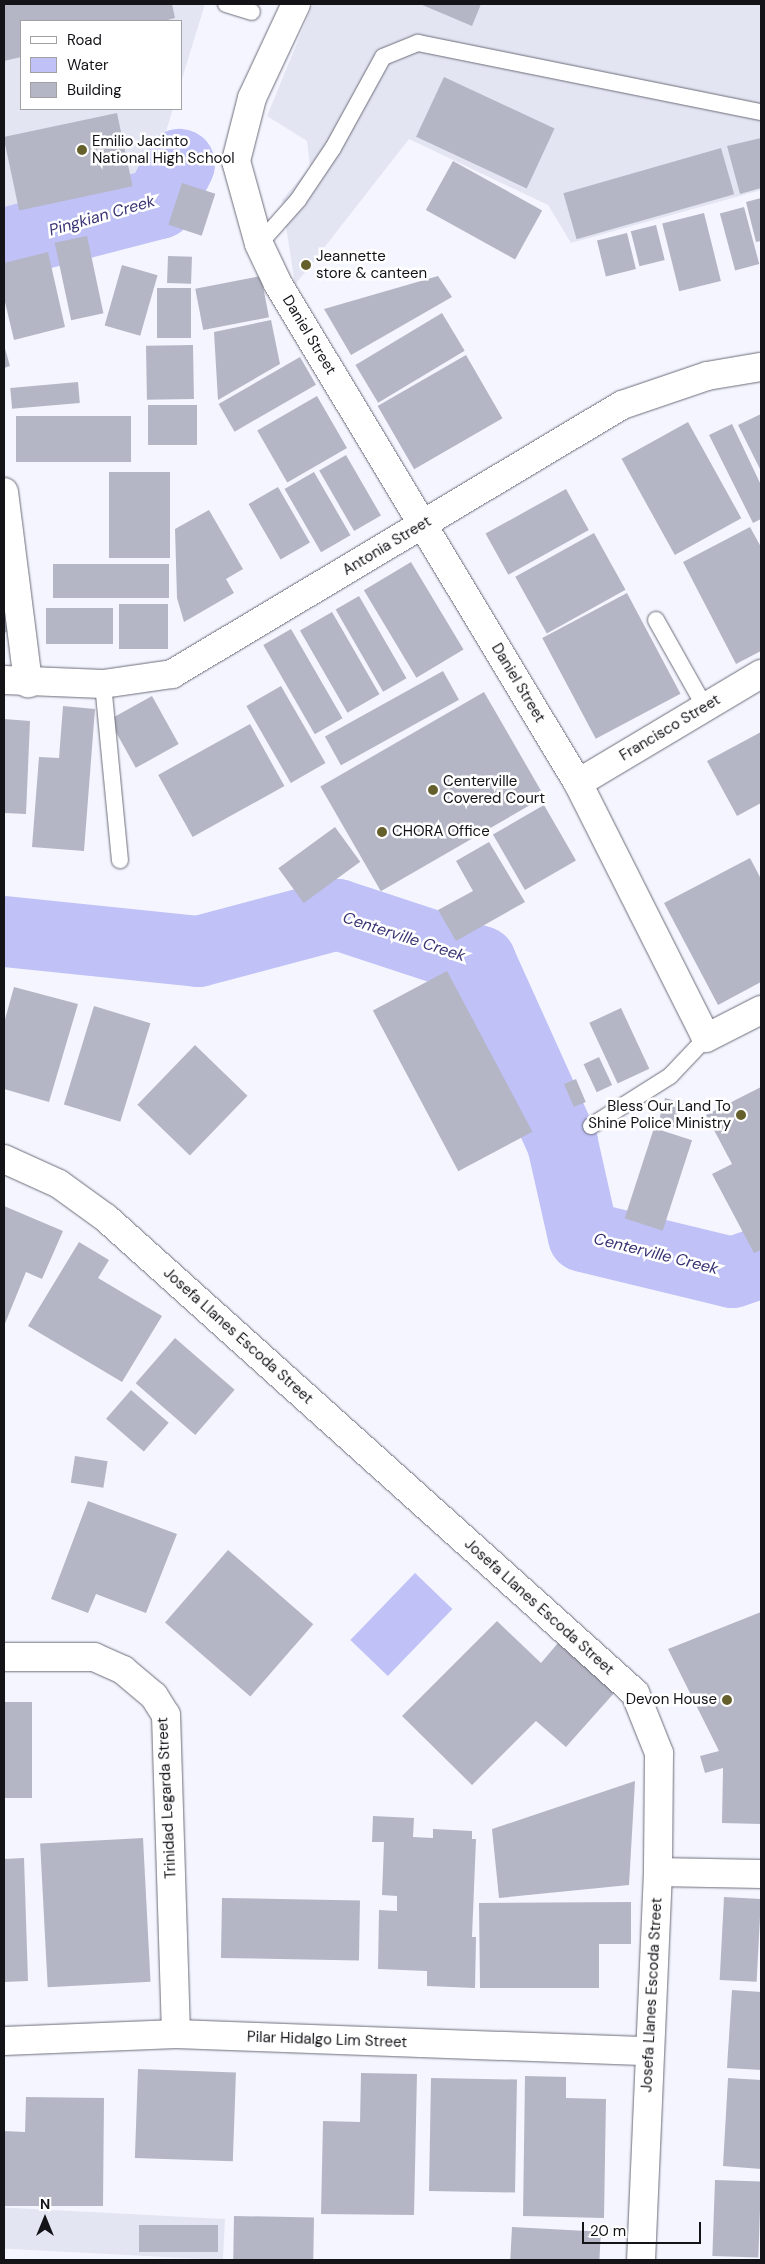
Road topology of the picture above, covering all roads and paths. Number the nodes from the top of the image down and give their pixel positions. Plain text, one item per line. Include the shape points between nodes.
1 (226, 4) edge
2 (296, 4) edge
3 (252, 12) dead end
4 (761, 112) edge
5 (259, 244) junction
6 (761, 367) edge
7 (4, 492) edge
8 (423, 525) junction
9 (656, 620) dead end
10 (761, 674) edge
11 (16, 682) edge
12 (103, 684) junction
13 (705, 707) junction
14 (578, 783) junction
15 (120, 860) dead end
16 (761, 1010) edge
17 (706, 1038) junction
18 (591, 1126) dead end
19 (4, 1159) edge
20 (4, 1657) edge
21 (658, 1872) junction
22 (761, 1874) edge
23 (176, 2034) junction
24 (4, 2041) edge
25 (649, 2051) junction
26 (641, 2260) edge

1 - 3 lane
2 - 5 street, Daniel Street via 252,98 236,162
4 - 5 lane via 418,43 383,57 333,148 298,200
5 - 8 street, Daniel Street via 278,284
6 - 8 street, Antonia Street via 707,376 622,405
7 - 11 street
8 - 12 street, Antonia Street via 172,674
8 - 14 street, Daniel Street
9 - 13 lane
10 - 13 street, Francisco Street
11 - 12 street, Antonia Street
12 - 15 lane
13 - 14 street, Francisco Street
14 - 17 street, Daniel Street
16 - 17 street
17 - 18 lane via 670,1076
19 - 21 street, Josefa Llanes Escoda Street via 59,1184 106,1218 635,1693 659,1752
20 - 23 street, Trinidad Legarda Street via 94,1657 123,1670 154,1696 166,1715
21 - 22 street
21 - 25 street, Josefa Llanes Escoda Street
23 - 24 street, Pilar Hidalgo Lim Street
23 - 25 street, Pilar Hidalgo Lim Street
25 - 26 street, Josefa Llanes Escoda Street

